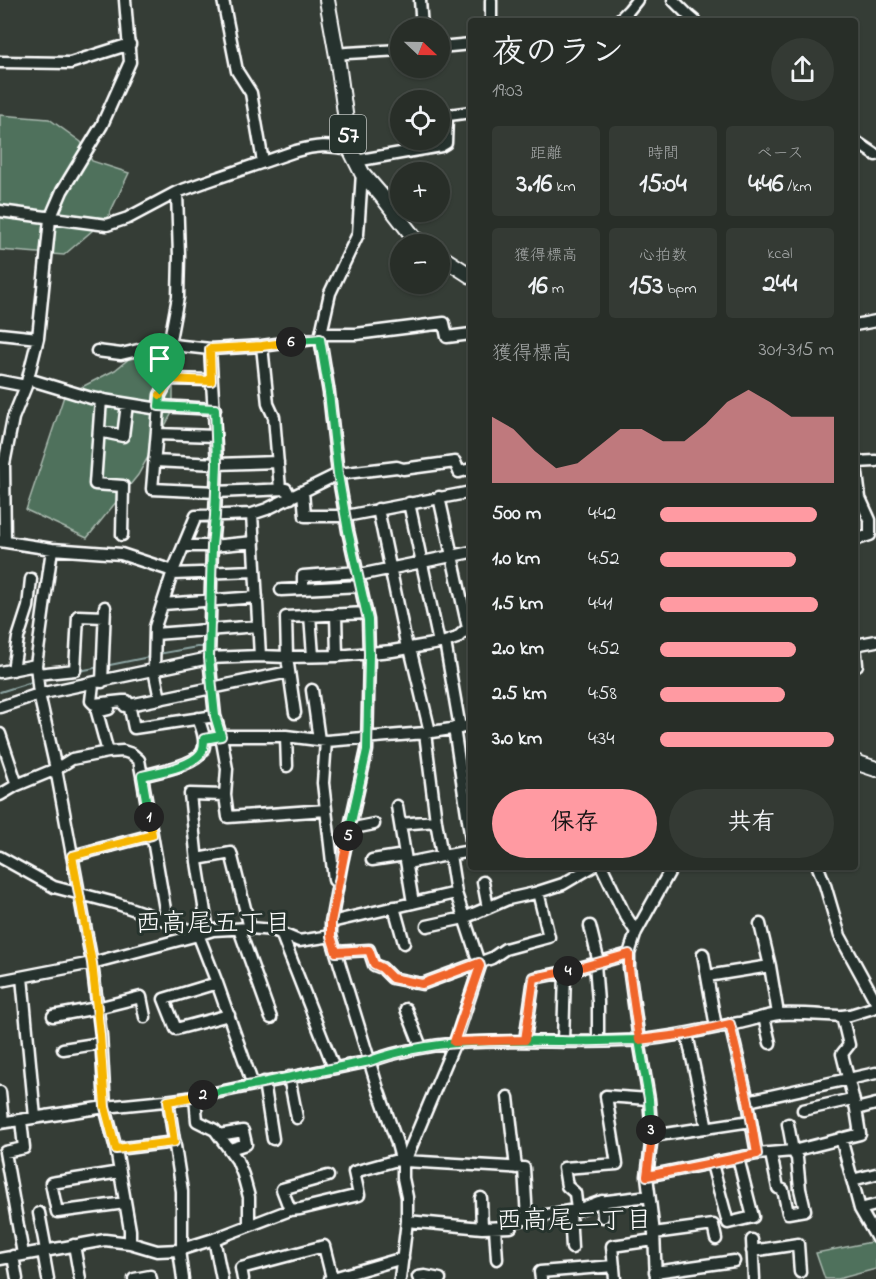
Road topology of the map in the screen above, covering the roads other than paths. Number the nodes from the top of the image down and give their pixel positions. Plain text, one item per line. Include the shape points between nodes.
1 (125, 0) edge
2 (223, 0) edge
3 (327, 0) edge
4 (420, 0) edge
5 (491, 0) edge
6 (637, 0) edge
7 (673, 0) edge
8 (421, 18) edge
9 (491, 18) edge
10 (621, 18) edge
11 (692, 18) edge
12 (130, 44) junction
13 (468, 44) edge
14 (450, 46) edge
15 (390, 51) edge
16 (337, 56) junction
17 (0, 63) edge
18 (468, 112) edge
19 (858, 143) edge
20 (876, 155) edge
21 (356, 161) junction
22 (263, 162) junction
23 (177, 192) junction
24 (0, 211) edge
25 (50, 219) junction
26 (411, 234) edge
27 (450, 262) edge
28 (468, 274) edge
29 (876, 321) edge
30 (858, 324) edge
31 (0, 334) edge
32 (468, 334) edge
33 (321, 336) junction
34 (38, 338) junction
35 (169, 345) junction
36 (262, 346) junction
37 (210, 349) junction
38 (97, 351) dead end
39 (0, 381) edge
40 (211, 381) junction
41 (27, 383) junction
42 (101, 399) junction
43 (127, 404) junction
44 (159, 408) junction
45 (215, 409) junction
46 (99, 431) junction
47 (157, 434) junction
48 (215, 436) junction
49 (858, 460) edge
50 (154, 461) junction
51 (876, 461) edge
52 (278, 462) junction
53 (217, 464) junction
54 (468, 470) edge
55 (338, 474) junction
56 (858, 483) edge
57 (280, 489) junction
58 (216, 492) junction
59 (303, 492) junction
60 (468, 492) edge
61 (439, 497) junction
62 (291, 498) junction
63 (409, 503) junction
64 (378, 509) junction
65 (252, 514) junction
66 (215, 516) junction
67 (346, 516) junction
68 (122, 536) dead end
69 (858, 539) edge
70 (3, 541) edge
71 (254, 542) junction
72 (184, 546) junction
73 (212, 546) junction
74 (52, 549) junction
75 (468, 553) edge
76 (452, 556) junction
77 (422, 562) junction
78 (391, 568) junction
79 (255, 571) junction
80 (173, 573) junction
81 (211, 573) junction
82 (359, 578) junction
83 (32, 579) dead end
84 (281, 590) dead end
85 (257, 597) junction
86 (211, 601) junction
87 (163, 604) junction
88 (366, 613) junction
89 (336, 614) junction
90 (310, 615) junction
91 (468, 623) edge
92 (258, 626) junction
93 (468, 628) edge
94 (210, 629) junction
95 (155, 634) junction
96 (876, 641) edge
97 (442, 642) junction
98 (858, 644) edge
99 (409, 648) junction
100 (369, 654) junction
101 (260, 656) junction
102 (313, 656) junction
103 (338, 656) junction
104 (286, 657) junction
105 (209, 658) junction
106 (36, 669) junction
107 (13, 670) junction
108 (154, 670) junction
109 (0, 672) edge
110 (289, 672) junction
111 (98, 683) junction
112 (212, 689) junction
113 (312, 690) dead end
114 (39, 694) junction
115 (160, 699) junction
116 (130, 705) junction
117 (0, 707) edge
118 (295, 713) dead end
119 (215, 716) junction
120 (198, 718) junction
121 (462, 728) edge
122 (427, 732) junction
123 (0, 734) edge
124 (221, 736) junction
125 (286, 736) junction
126 (366, 738) junction
127 (204, 739) junction
128 (322, 740) junction
129 (108, 752) junction
130 (858, 763) edge
131 (5, 764) edge
132 (287, 766) dead end
133 (56, 769) junction
134 (876, 769) edge
135 (142, 776) junction
136 (17, 785) junction
137 (0, 795) edge
138 (225, 795) junction
139 (468, 803) edge
140 (397, 806) dead end
141 (326, 810) junction
142 (436, 821) junction
143 (374, 824) dead end
144 (400, 824) junction
145 (349, 829) junction
146 (152, 835) junction
147 (468, 852) edge
148 (72, 856) junction
149 (446, 856) junction
150 (0, 857) edge
151 (196, 859) junction
152 (406, 859) junction
153 (372, 860) dead end
154 (587, 870) edge
155 (603, 870) edge
156 (670, 870) edge
157 (819, 870) edge
158 (483, 882) dead end
159 (538, 892) junction
160 (456, 893) junction
161 (79, 894) junction
162 (336, 896) junction
163 (413, 903) junction
164 (394, 907) junction
165 (488, 908) junction
166 (465, 918) junction
167 (167, 921) junction
168 (331, 922) junction
169 (760, 924) dead end
170 (427, 926) dead end
171 (590, 926) dead end
172 (250, 928) junction
173 (239, 929) junction
174 (636, 932) junction
175 (203, 933) junction
176 (281, 933) junction
177 (331, 936) junction
178 (404, 943) dead end
179 (336, 952) junction
180 (629, 954) junction
181 (703, 954) dead end
182 (92, 963) junction
183 (479, 963) junction
184 (597, 964) junction
185 (770, 966) junction
186 (565, 972) junction
187 (707, 976) junction
188 (22, 977) junction
189 (0, 981) edge
190 (217, 983) junction
191 (876, 1002) edge
192 (876, 1007) edge
193 (97, 1008) junction
194 (406, 1009) dead end
195 (778, 1014) junction
196 (229, 1015) junction
197 (53, 1016) dead end
198 (842, 1016) junction
199 (145, 1017) dead end
200 (764, 1017) junction
201 (271, 1018) dead end
202 (730, 1024) junction
203 (716, 1028) junction
204 (687, 1034) junction
205 (525, 1040) junction
206 (639, 1040) junction
207 (564, 1041) junction
208 (598, 1041) junction
209 (454, 1042) junction
210 (101, 1043) junction
211 (770, 1043) dead end
212 (421, 1047) junction
213 (63, 1049) dead end
214 (370, 1061) junction
215 (334, 1068) junction
216 (876, 1073) edge
217 (290, 1077) junction
218 (848, 1079) junction
219 (259, 1084) junction
220 (0, 1092) edge
221 (195, 1097) junction
222 (508, 1097) dead end
223 (649, 1099) junction
224 (168, 1101) junction
225 (748, 1101) junction
226 (854, 1104) junction
227 (876, 1104) edge
228 (105, 1107) junction
229 (803, 1110) dead end
230 (35, 1118) junction
231 (297, 1118) dead end
232 (21, 1120) junction
233 (751, 1121) junction
234 (2, 1122) edge
235 (788, 1124) dead end
236 (707, 1128) junction
237 (219, 1135) junction
238 (652, 1136) junction
239 (841, 1138) junction
240 (273, 1139) dead end
241 (174, 1142) junction
242 (116, 1149) junction
243 (230, 1149) junction
244 (793, 1151) junction
245 (757, 1154) junction
246 (771, 1154) junction
247 (738, 1158) junction
248 (403, 1162) junction
249 (712, 1164) junction
250 (516, 1168) junction
251 (120, 1172) junction
252 (876, 1174) edge
253 (328, 1176) dead end
254 (647, 1176) junction
255 (852, 1180) junction
256 (649, 1196) junction
257 (481, 1198) dead end
258 (602, 1202) junction
259 (125, 1203) junction
260 (876, 1204) edge
261 (860, 1209) junction
262 (290, 1210) junction
263 (573, 1210) junction
264 (39, 1213) dead end
265 (603, 1217) dead end
266 (527, 1219) junction
267 (406, 1221) junction
268 (249, 1225) junction
269 (482, 1228) junction
270 (495, 1228) junction
271 (654, 1237) junction
272 (876, 1237) edge
273 (214, 1239) junction
274 (716, 1239) dead end
275 (752, 1240) dead end
276 (130, 1243) junction
277 (74, 1245) junction
278 (572, 1248) dead end
279 (180, 1249) junction
280 (45, 1250) junction
281 (752, 1251) junction
282 (18, 1255) junction
283 (403, 1258) junction
284 (0, 1259) edge
285 (497, 1259) dead end
286 (734, 1261) dead end
287 (614, 1266) junction
288 (800, 1272) dead end
289 (656, 1275) edge
290 (356, 1276) edge
291 (400, 1277) edge
292 (418, 1278) edge
293 (17, 1279) edge
294 (48, 1279) edge
295 (80, 1279) edge
296 (134, 1279) edge
297 (151, 1279) edge
298 (183, 1279) edge
299 (222, 1279) edge
300 (243, 1279) edge
301 (331, 1279) edge
302 (440, 1279) edge
303 (541, 1279) edge
304 (615, 1279) edge
305 (754, 1279) edge

1 - 12 street
2 - 22 street via 237,71 251,93
3 - 16 main road, 57
4 - 8 street
5 - 9 street
6 - 10 street
7 - 11 street
12 - 17 street via 70,63
12 - 25 street via 130,62 102,125 62,190
13 - 14 street
15 - 16 street
16 - 21 main road, 57
18 - 21 street via 447,117 446,143 441,146
19 - 20 street
21 - 22 street via 330,145
21 - 26 main road, 57
21 - 33 street via 358,234 330,292
22 - 23 street
23 - 25 street via 107,225
23 - 35 street via 178,297
24 - 25 street
25 - 34 street
27 - 28 main road
29 - 30 street
31 - 34 street
32 - 33 street via 447,337 444,323
33 - 36 street
33 - 55 street
34 - 41 street
35 - 37 street
35 - 38 street via 121,354
36 - 37 street
36 - 52 street
37 - 40 street
39 - 41 street
40 - 44 street via 169,379 160,395
40 - 45 street
41 - 42 street
41 - 70 street via 13,418 4,464
42 - 43 street
42 - 46 street
43 - 44 street
43 - 46 street via 123,436
44 - 45 street
44 - 47 street
45 - 48 street
46 - 68 street via 95,484 123,486
47 - 48 street
47 - 50 street
48 - 53 street
49 - 51 street
50 - 53 street
50 - 58 street via 152,489
52 - 53 street
52 - 57 street
53 - 58 street
54 - 55 street via 459,472 455,462
55 - 59 street
55 - 67 street
56 - 69 street via 870,520 870,535
57 - 58 street
57 - 62 street via 286,489
58 - 66 street
59 - 62 street
59 - 67 street via 306,516
60 - 61 street
61 - 63 street
61 - 76 street
62 - 65 street
63 - 64 street
63 - 77 street
64 - 67 street
64 - 78 street
65 - 66 street
65 - 71 street
66 - 72 street via 196,516
66 - 73 street
67 - 82 street
70 - 74 street
71 - 73 street
71 - 79 street
72 - 73 street
72 - 80 street
73 - 81 street
74 - 80 street via 121,554
74 - 106 street
75 - 76 street
76 - 77 street
76 - 91 street
77 - 78 street
77 - 97 street
78 - 82 street
78 - 99 street
79 - 81 street
79 - 85 street
80 - 81 street
80 - 87 street
81 - 86 street
82 - 84 street
82 - 88 street
83 - 107 street
85 - 86 street
85 - 92 street
86 - 87 street
86 - 94 street
87 - 95 street
88 - 89 street
88 - 100 street
89 - 90 street
89 - 103 street
90 - 102 street
90 - 104 street via 286,616
92 - 94 street
92 - 101 street
93 - 97 street via 457,638
94 - 95 street
94 - 105 street
95 - 108 street
96 - 98 street
97 - 99 street
97 - 121 street
99 - 100 street
99 - 122 street
100 - 103 street
100 - 126 street
101 - 104 street
101 - 105 street
102 - 103 street
102 - 104 street
104 - 110 street
105 - 108 street
105 - 112 street
106 - 107 street
106 - 111 street via 75,670 78,616 105,612
106 - 114 street
107 - 109 street
108 - 111 street
108 - 115 street
110 - 112 street
110 - 118 street
111 - 114 street
111 - 116 street via 91,701 94,704 123,701
112 - 115 street
112 - 119 street
113 - 128 street
114 - 117 street
114 - 133 street
115 - 116 street
116 - 120 street via 134,728
116 - 129 street via 97,712
119 - 120 street
119 - 124 street
120 - 127 street
121 - 122 street
121 - 139 street
122 - 126 street
122 - 142 street
123 - 131 street
124 - 125 street
124 - 127 street
124 - 138 street via 227,770
125 - 128 street
125 - 132 street
126 - 128 street
126 - 145 street via 367,750
127 - 135 street via 200,755 187,763
128 - 141 street
129 - 133 street via 72,759
129 - 135 street via 132,754 139,760
130 - 134 main road
131 - 136 street
133 - 136 street
133 - 148 street
135 - 146 street
136 - 137 street
138 - 141 street via 228,817
138 - 151 street via 189,794
140 - 144 street
141 - 162 street
142 - 144 street
142 - 149 street
143 - 145 street
144 - 152 street
145 - 162 street
146 - 148 street
146 - 167 street
147 - 149 street
148 - 161 street
149 - 152 street
149 - 160 street
150 - 161 street via 54,887
151 - 172 street via 231,853
151 - 175 street
152 - 153 street
152 - 163 street
154 - 159 street
155 - 174 street
156 - 174 street
157 - 191 street via 840,936
158 - 165 street
159 - 165 street
159 - 183 street via 549,937 505,949
160 - 163 street
160 - 166 street
161 - 167 street
161 - 182 street
162 - 168 street
163 - 164 street
164 - 168 street
164 - 178 street
165 - 166 street
166 - 170 street
166 - 183 street
167 - 175 street
168 - 177 street
169 - 185 street
171 - 184 street
172 - 173 street
172 - 176 street
173 - 175 street
173 - 201 street
174 - 180 street
175 - 182 street
175 - 190 street
176 - 177 street via 299,941
176 - 215 street
177 - 179 street
179 - 183 street via 369,950 374,964 392,978 422,984
179 - 214 street
180 - 184 street
180 - 206 street
181 - 187 street
182 - 188 street
182 - 193 street
183 - 209 street
184 - 186 street
184 - 208 street
185 - 187 street
185 - 195 street
186 - 205 street via 534,978
186 - 207 street
187 - 203 street
188 - 189 street
188 - 230 street
190 - 196 street
190 - 196 street via 165,999 176,1029
192 - 198 street
193 - 197 street
193 - 199 street via 141,997
193 - 210 street
194 - 212 street
195 - 198 street
195 - 200 street
196 - 219 street
198 - 218 street via 849,1045 842,1054
200 - 202 street
200 - 211 street
202 - 203 street
202 - 225 street
203 - 204 street
204 - 206 street
204 - 236 street
205 - 207 street
205 - 209 street
206 - 208 street
206 - 223 street
207 - 208 street
209 - 212 street
209 - 248 street
210 - 213 street
210 - 228 street
212 - 214 street
214 - 215 street
214 - 248 street
215 - 217 street
216 - 218 street
217 - 219 street
217 - 231 street
218 - 225 street
218 - 226 street
219 - 221 street
219 - 240 street
220 - 234 street
221 - 224 street
221 - 237 street via 197,1120
222 - 250 street
223 - 238 street
223 - 263 street via 606,1096 617,1164 564,1168 567,1186 575,1193
224 - 228 street
224 - 241 street
225 - 233 street
226 - 227 street
226 - 229 street
226 - 239 street via 860,1134
228 - 230 street
228 - 242 street
230 - 232 street
232 - 234 street
232 - 282 street via 24,1148 5,1152
233 - 236 street
233 - 245 street
235 - 244 street
236 - 238 street
237 - 243 street
237 - 243 street via 243,1131 246,1144
238 - 254 street
239 - 244 street
239 - 255 street
241 - 242 street
241 - 279 street via 182,1191
242 - 251 street
243 - 268 street via 249,1197
244 - 246 street
244 - 246 street via 805,1210 788,1213
245 - 246 street
245 - 247 street
247 - 249 street
247 - 249 street via 753,1217 728,1223
248 - 250 street
248 - 262 street via 354,1172 359,1195
248 - 267 street
249 - 254 street
250 - 266 street via 524,1168
251 - 259 street
251 - 259 street via 51,1182 57,1212
252 - 255 street
253 - 262 street via 282,1189
254 - 256 street
255 - 261 street
256 - 258 street
256 - 271 street
257 - 269 street
258 - 263 street
258 - 265 street
259 - 276 street
260 - 261 street
261 - 272 street
262 - 268 street
263 - 266 street
263 - 278 street
264 - 280 street
266 - 270 street via 514,1221 511,1227
267 - 269 street
267 - 283 street
268 - 273 street
269 - 270 street
270 - 285 street
271 - 274 street via 713,1225
271 - 287 street via 612,1245
271 - 289 street
273 - 279 street
273 - 299 street
275 - 281 street
276 - 277 street via 105,1240
276 - 279 street via 157,1251
277 - 280 street
277 - 295 street
279 - 298 street
280 - 282 street
280 - 294 street
281 - 288 street via 798,1244
281 - 305 street
282 - 284 street
282 - 293 street
283 - 290 street
283 - 291 street
286 - 289 street
287 - 303 street via 540,1272
287 - 304 street
290 - 301 street
291 - 292 street
292 - 302 street
296 - 297 street
300 - 301 street via 241,1268 324,1246

